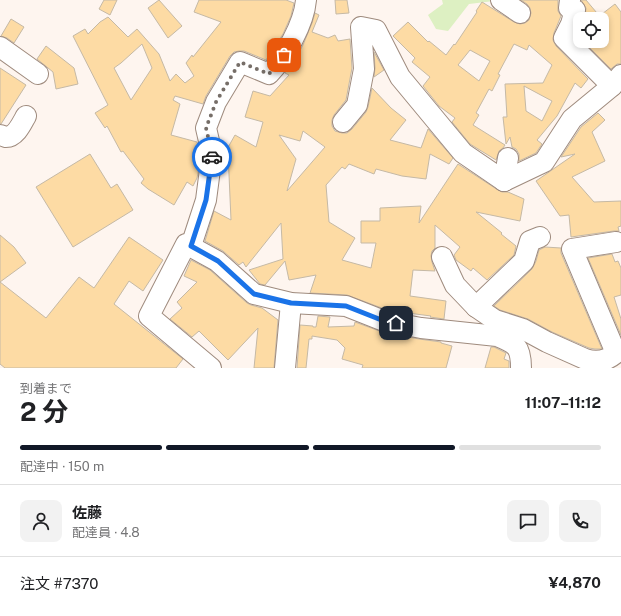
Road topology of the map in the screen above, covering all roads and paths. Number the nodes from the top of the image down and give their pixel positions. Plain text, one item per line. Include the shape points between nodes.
1 (306, 0) edge
2 (500, 0) edge
3 (570, 0) edge
4 (520, 13) dead end
5 (0, 46) edge
6 (38, 74) dead end
7 (616, 81) edge
8 (26, 116) dead end
9 (343, 122) dead end
10 (0, 135) edge
11 (508, 158) dead end
12 (504, 181) junction
13 (540, 238) dead end
14 (616, 242) dead end
15 (191, 246) junction
16 (442, 257) dead end
17 (291, 303) junction
18 (476, 307) junction
19 (205, 366) edge
20 (286, 368) edge
21 (521, 368) edge

1 - 15 street via 298,31 269,74 240,62 216,102 206,128 212,154 206,200
2 - 4 street
3 - 7 street via 569,8 575,10 564,38
5 - 6 street
7 - 12 street via 572,119 544,162
8 - 10 street via 19,129 10,136
9 - 12 street via 357,105 364,68 361,27 376,30 400,77 463,153
11 - 12 street
13 - 18 street via 530,242 524,260
14 - 18 street via 572,248 616,353 609,358 597,361 585,359 523,329 495,320
15 - 17 street via 218,261 254,294
15 - 19 street via 186,244 148,316
16 - 18 street via 454,285
17 - 20 street
17 - 21 street via 346,306 384,321 421,328 497,336 517,347

